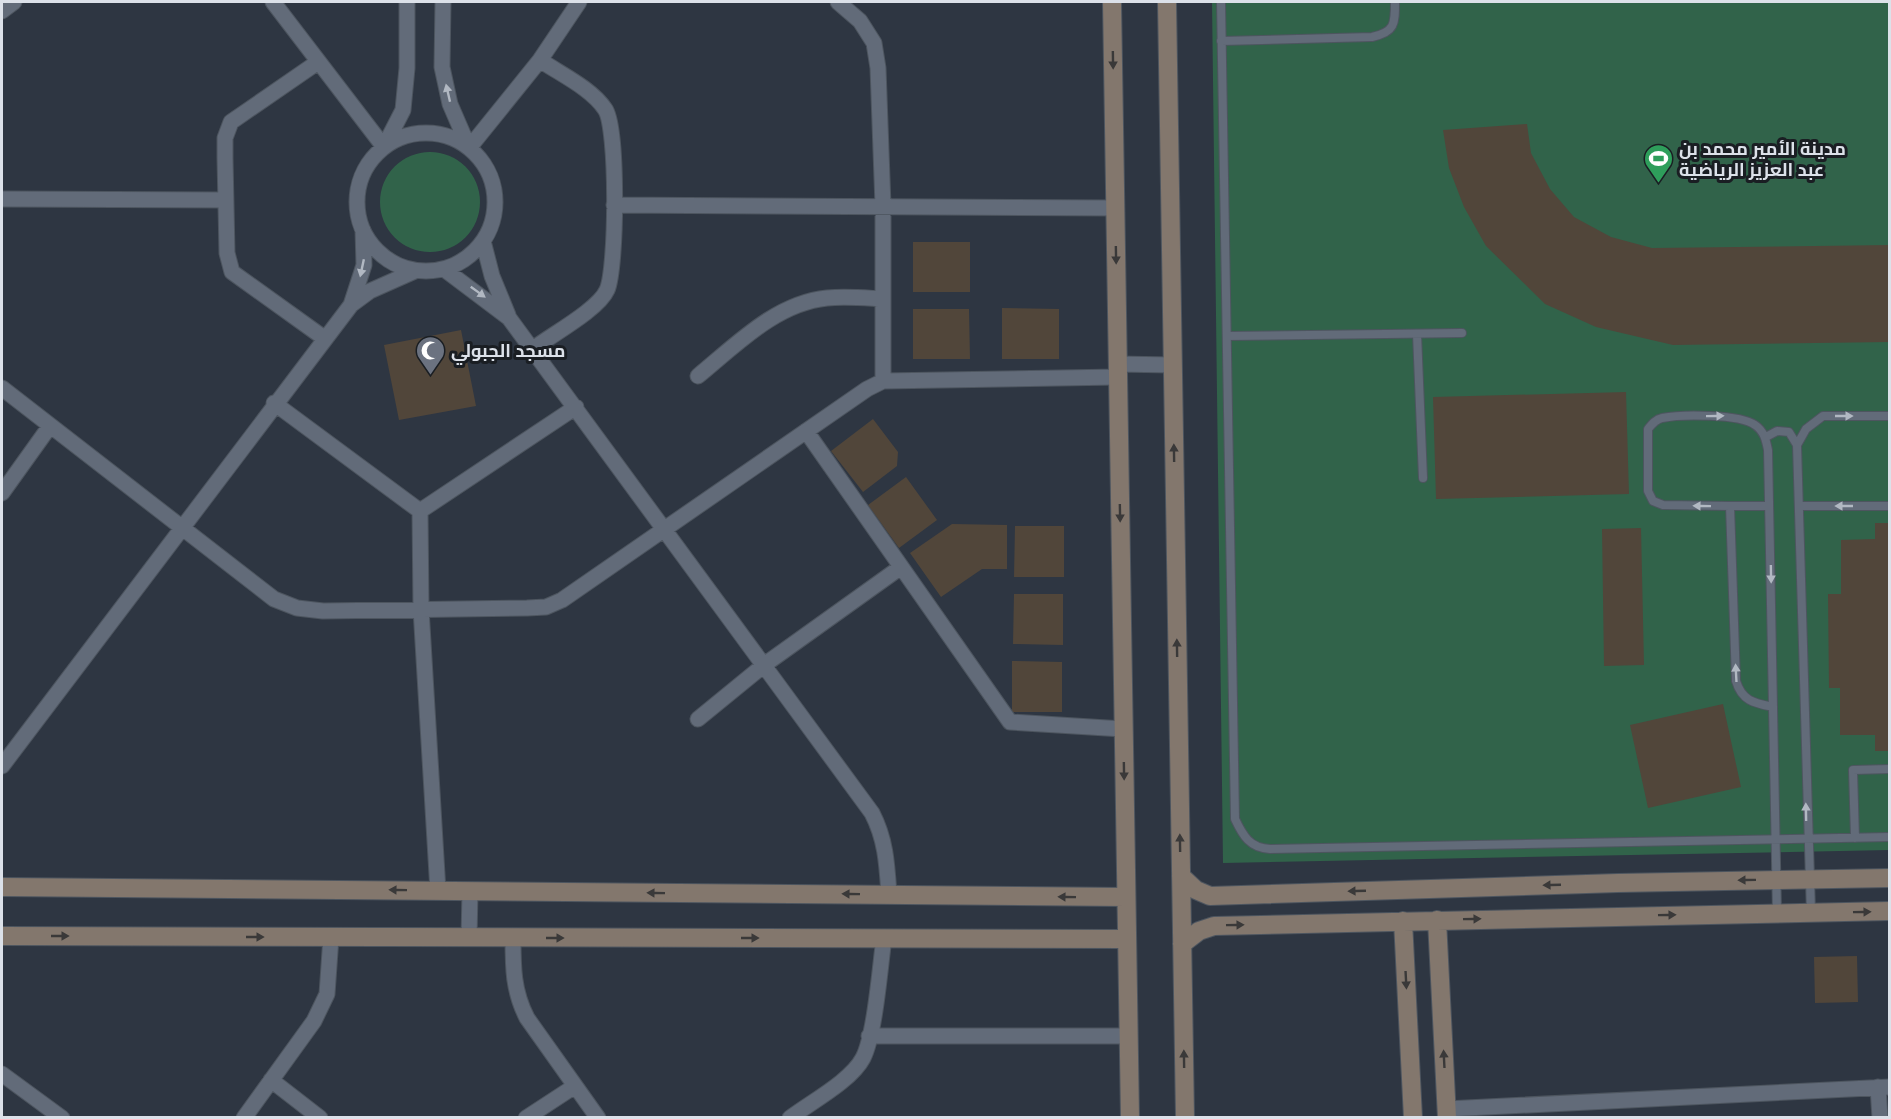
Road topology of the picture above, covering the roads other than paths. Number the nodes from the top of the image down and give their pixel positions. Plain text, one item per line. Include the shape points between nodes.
1 (14, 2) edge
2 (273, 2) edge
3 (407, 2) edge
4 (443, 2) edge
5 (579, 2) edge
6 (838, 2) edge
7 (1112, 2) edge
8 (1167, 2) edge
9 (1221, 2) edge
10 (1395, 2) edge
11 (2, 11) edge
12 (1221, 41) junction
13 (540, 60) junction
14 (318, 62) junction
15 (384, 147) junction
16 (470, 148) junction
17 (2, 199) edge
18 (226, 200) junction
19 (614, 205) junction
20 (883, 206) junction
21 (1115, 208) junction
22 (363, 231) junction
23 (483, 241) junction
24 (444, 269) junction
25 (415, 271) junction
26 (883, 299) junction
27 (351, 305) junction
28 (509, 318) junction
29 (1462, 333) dead end
30 (1417, 334) junction
31 (1227, 336) junction
32 (324, 338) junction
33 (532, 349) junction
34 (1173, 365) junction
35 (1117, 371) junction
36 (698, 376) dead end
37 (883, 381) junction
38 (2, 388) edge
39 (274, 403) junction
40 (576, 407) junction
41 (1890, 416) edge
42 (51, 426) junction
43 (806, 431) junction
44 (1766, 438) junction
45 (1797, 445) junction
46 (1423, 478) dead end
47 (2, 493) edge
48 (1731, 506) junction
49 (1769, 506) junction
50 (1798, 506) junction
51 (1890, 506) edge
52 (420, 511) junction
53 (183, 529) junction
54 (665, 529) junction
55 (901, 567) junction
56 (422, 609) junction
57 (764, 666) junction
58 (1773, 707) junction
59 (698, 719) dead end
60 (1123, 729) junction
61 (2, 766) edge
62 (1890, 769) edge
63 (1890, 837) edge
64 (1776, 838) junction
65 (1807, 838) junction
66 (1855, 838) junction
67 (1181, 876) junction
68 (1890, 878) edge
69 (1777, 880) junction
70 (1809, 880) junction
71 (2, 887) edge
72 (438, 891) junction
73 (470, 891) junction
74 (889, 895) junction
75 (1126, 897) junction
76 (1890, 911) edge
77 (1777, 913) junction
78 (1811, 913) junction
79 (1437, 920) junction
80 (1403, 921) junction
81 (2, 936) edge
82 (331, 937) junction
83 (470, 938) junction
84 (513, 938) junction
85 (884, 939) junction
86 (1126, 939) junction
87 (1182, 944) junction
88 (869, 1036) junction
89 (1128, 1036) junction
90 (2, 1074) edge
91 (271, 1080) junction
92 (575, 1086) junction
93 (1884, 1087) edge
94 (1447, 1113) edge
95 (51, 1114) edge
96 (798, 1115) edge
97 (244, 1118) edge
98 (320, 1118) edge
99 (526, 1118) edge
100 (598, 1118) edge
101 (1130, 1118) edge
102 (1185, 1118) edge
103 (1413, 1118) edge
104 (1880, 1118) edge

1 - 11 street
2 - 14 street
3 - 15 street via 403,110
16 -> 4 street via 450,104 442,67
5 - 13 street
6 - 20 street via 860,21 874,43
7 -> 21 street
8 - 34 street
9 - 12 lane
10 - 12 lane via 1394,25 1387,33
12 - 31 lane
13 - 16 street
13 - 19 street via 606,110 612,125
14 - 15 street
14 - 18 street via 231,122 225,138
15 - 16 street via 404,136 427,132 449,136
15 - 22 street via 368,164 359,185 357,208
16 - 23 street via 485,165 494,186 495,209 490,231
17 - 18 street
18 - 32 street via 227,253 232,272
19 - 20 street
19 - 33 street via 607,290 598,302
20 - 21 street
20 - 26 street
21 -> 35 street
22 - 25 street via 375,250 393,264
22 -> 27 street via 364,265
23 - 24 street via 459,264
23 - 28 street
24 - 25 street
24 -> 28 street
25 - 27 street via 370,291
26 - 36 street via 836,297 804,303 772,317
26 - 37 street
27 - 32 street
28 - 33 street
29 - 30 lane
30 - 31 lane
30 - 46 lane
31 - 64 lane via 1235,819 1250,843 1270,849
32 - 39 street
33 - 40 street
34 - 35 street
67 -> 34 street
35 - 37 street
35 -> 60 street
37 - 43 street
38 - 42 street
39 - 52 street
39 - 53 street
40 - 52 street
40 - 54 street
45 -> 41 lane via 1806,429 1823,416
42 - 47 street
42 - 53 street
43 - 54 street
43 - 55 street
44 - 45 lane via 1777,431 1789,432
48 -> 44 lane via 1663,505 1653,501 1648,491 1648,429 1661,418 1725,416 1742,418
44 - 49 lane
45 - 50 lane
48 - 49 lane
58 -> 48 lane via 1749,702 1736,681
49 -> 58 lane
51 -> 50 lane
65 -> 50 lane
52 - 56 street
53 - 56 street via 274,599 297,608
53 - 61 street
54 - 56 street via 546,607
54 - 57 street
55 - 57 street
55 - 60 street via 1010,722
56 - 72 street
57 - 59 street
57 - 74 street via 872,813 883,834
58 - 64 lane
60 -> 75 street
62 - 66 lane via 1853,770
63 - 66 lane
64 - 65 lane
64 - 69 lane
65 - 66 lane
65 - 70 lane
69 -> 67 street via 1210,896 1196,890
67 - 87 street
68 - 70 street
69 - 70 street
69 - 77 lane
70 - 78 lane
72 -> 71 street
72 - 73 street
74 -> 73 street
73 - 83 street
75 -> 74 street
75 - 86 street
78 -> 76 street
77 - 78 street
79 -> 77 street
79 - 80 street
94 -> 79 street
87 -> 80 street via 1214,926
80 -> 103 street
81 -> 82 street
82 - 83 street
82 - 91 street via 327,994 314,1021
83 - 84 street
84 -> 85 street
84 - 92 street via 513,976 518,999 526,1017
85 - 86 street
85 - 88 street
86 - 89 street
102 -> 87 street
88 - 89 street
88 - 96 street via 863,1058 849,1075
89 - 101 street
90 - 95 street
91 - 97 street
91 - 98 street
92 - 99 street
92 - 100 street
93 - 94 street
93 - 104 street

